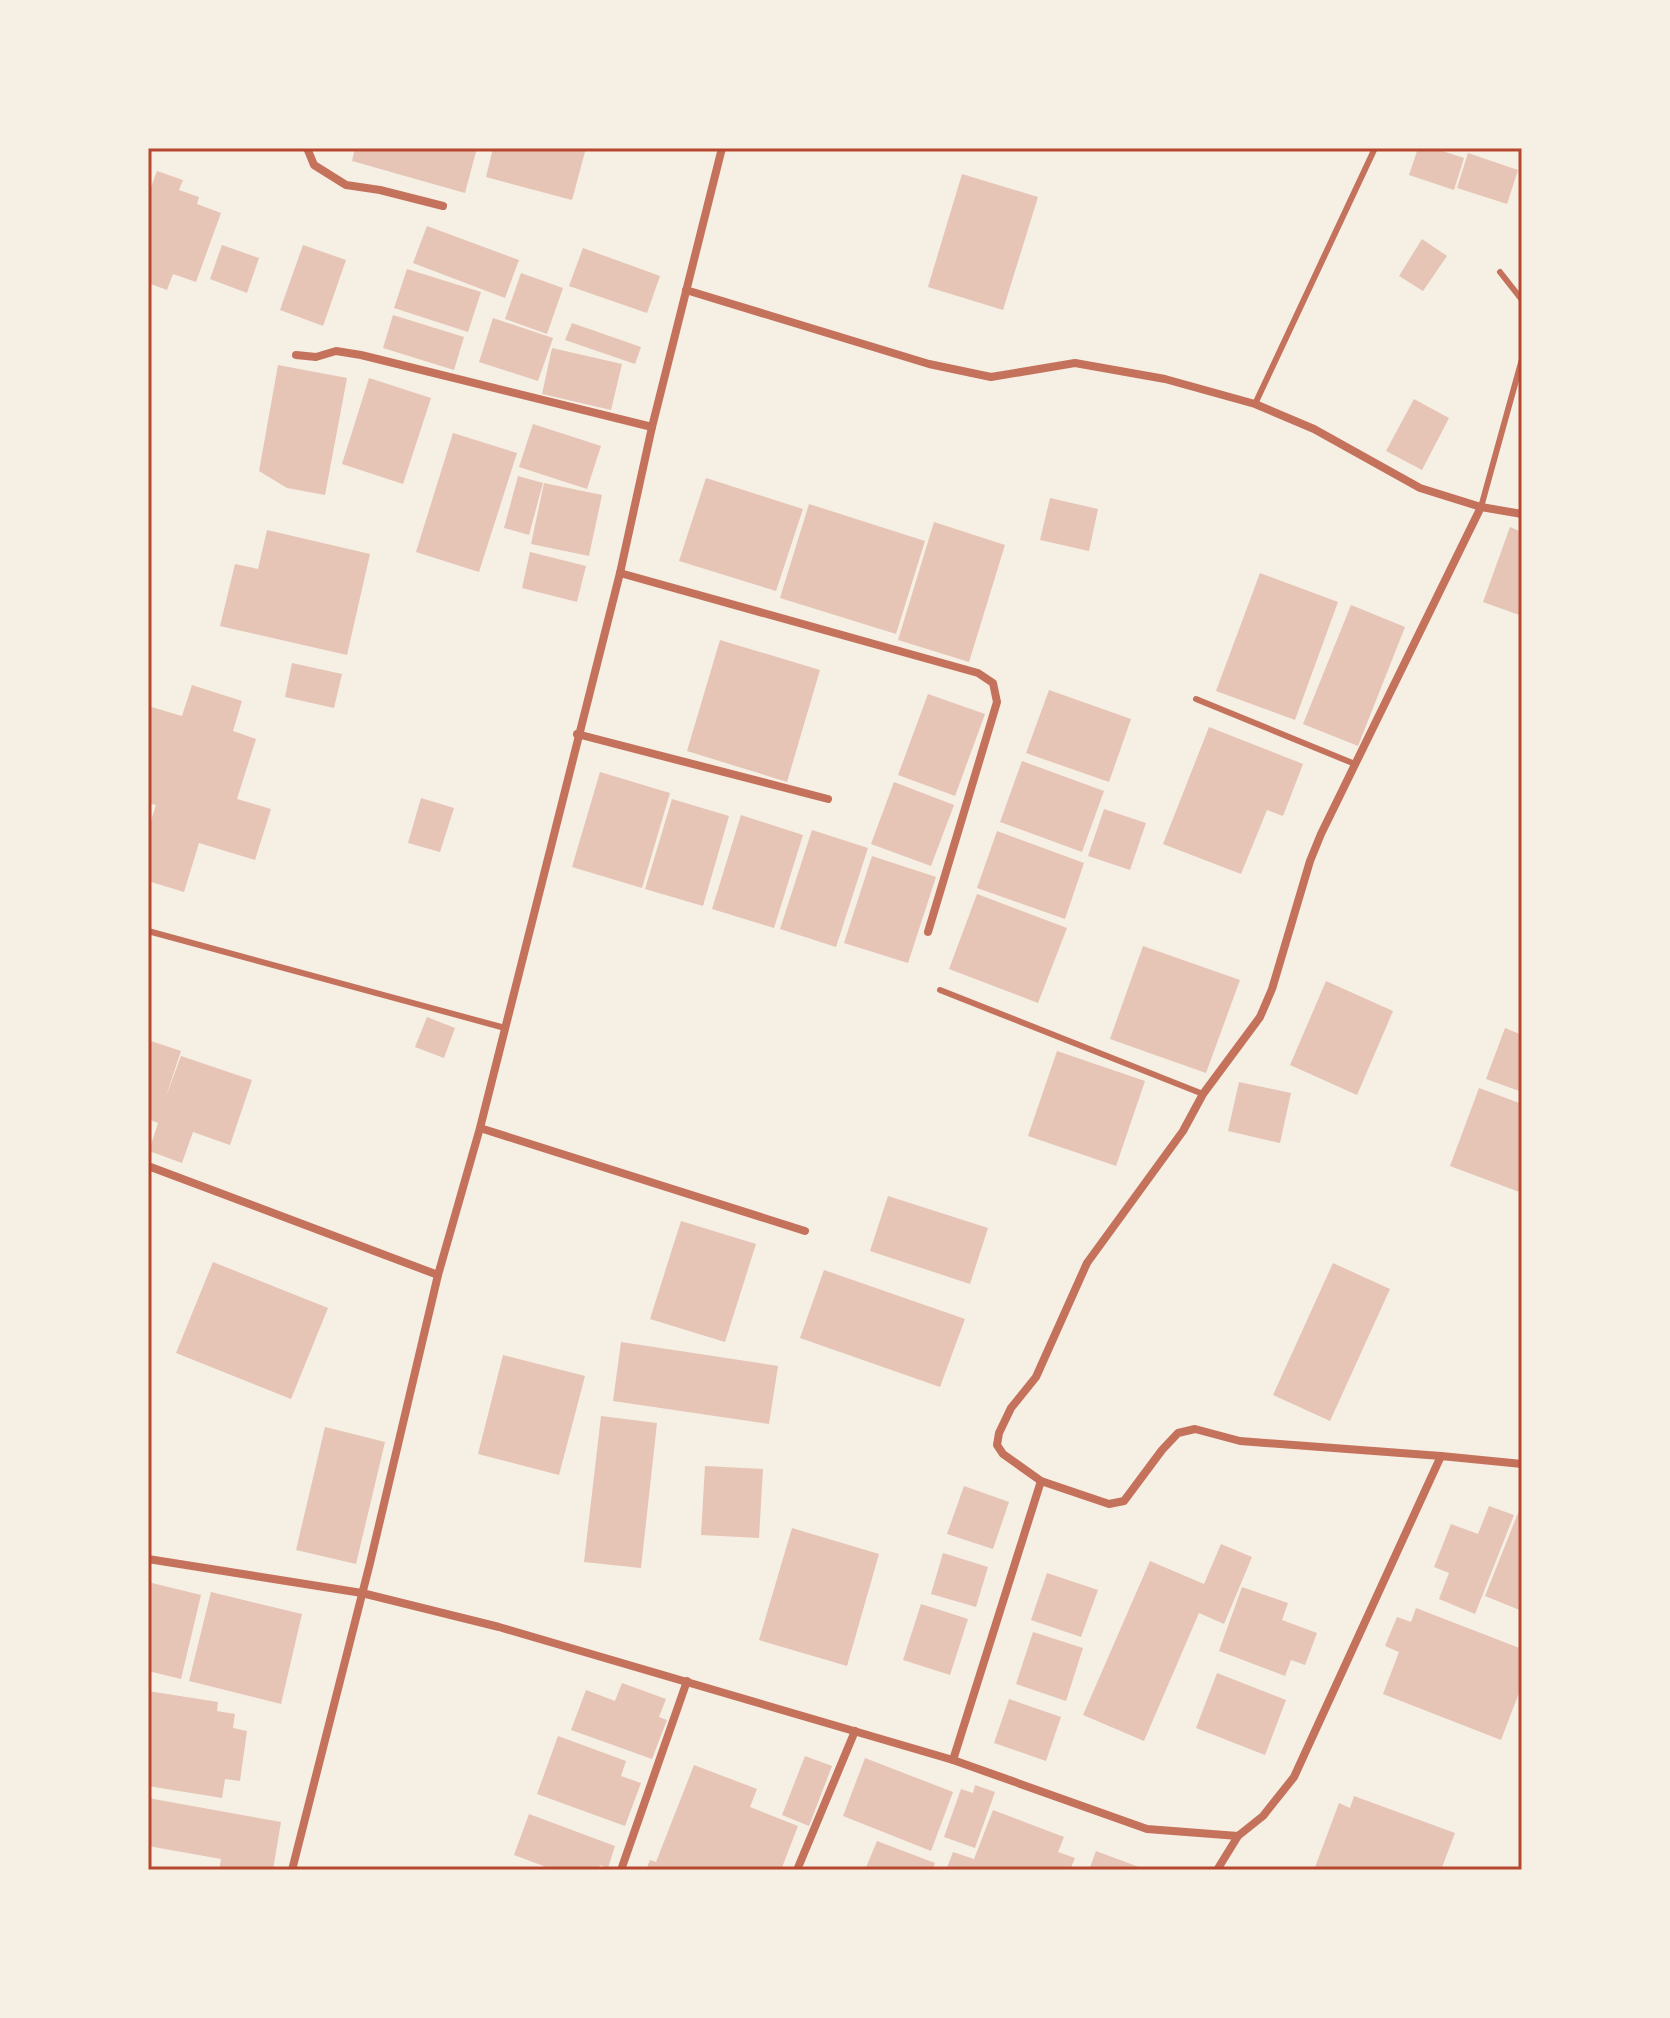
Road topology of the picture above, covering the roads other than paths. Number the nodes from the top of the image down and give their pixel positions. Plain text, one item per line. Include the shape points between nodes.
1 (307, 148) edge
2 (722, 148) edge
3 (1375, 148) edge
4 (443, 206) dead end
5 (1500, 272) dead end
6 (686, 290) junction
7 (1522, 300) edge
8 (296, 355) dead end
9 (1522, 359) edge
10 (1255, 404) junction
11 (652, 427) junction
12 (1481, 507) junction
13 (1522, 514) edge
14 (620, 573) junction
15 (1196, 699) dead end
16 (577, 734) junction
17 (1355, 764) junction
18 (828, 799) dead end
19 (148, 931) edge
20 (928, 932) dead end
21 (940, 990) dead end
22 (505, 1028) junction
23 (1203, 1094) junction
24 (480, 1128) junction
25 (148, 1166) edge
26 (805, 1231) dead end
27 (438, 1275) junction
28 (1441, 1456) junction
29 (1522, 1464) edge
30 (1041, 1481) junction
31 (148, 1559) edge
32 (362, 1593) junction
33 (687, 1681) junction
34 (855, 1731) junction
35 (953, 1760) junction
36 (1238, 1836) junction
37 (292, 1870) edge
38 (621, 1870) edge
39 (797, 1870) edge
40 (1217, 1870) edge

1 - 4 street via 314,165 346,185
2 - 6 street
3 - 10 lane
5 - 7 lane
6 - 10 street via 969,374 991,377 1075,363 1165,379
6 - 11 street
8 - 11 street via 361,355
9 - 12 lane
10 - 12 street via 1314,429 1420,488
11 - 14 street
12 - 13 street
12 - 17 street
14 - 16 street
14 - 20 street via 978,673 993,683 997,702
15 - 17 lane
16 - 18 street
16 - 22 street
17 - 23 street via 1310,861 1260,1017
19 - 22 lane
21 - 23 lane
22 - 24 street
23 - 30 street via 1183,1131 1087,1263 1036,1377 999,1433 997,1445 1003,1454
24 - 26 street
24 - 27 street
25 - 27 street
27 - 32 street
28 - 29 street
28 - 30 street via 1240,1441 1195,1429 1178,1433 1124,1501 1109,1504
28 - 36 street via 1294,1777 1263,1816
30 - 35 street
31 - 32 street
32 - 33 street
32 - 37 street
33 - 34 street
33 - 38 street
34 - 35 street
34 - 39 street
35 - 36 street via 1147,1829
36 - 40 street

